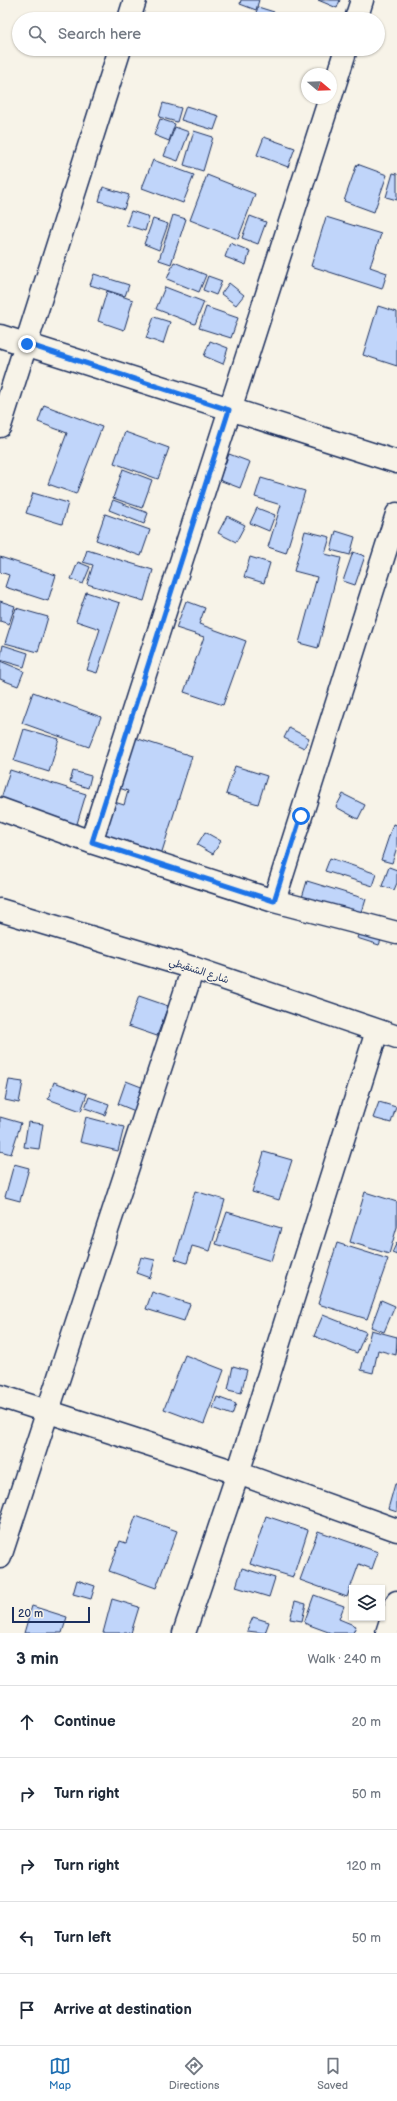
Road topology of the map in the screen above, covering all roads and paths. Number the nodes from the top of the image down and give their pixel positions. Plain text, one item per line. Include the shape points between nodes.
1 (135, 0) edge
2 (362, 0) edge
3 (131, 12) edge
4 (358, 12) edge
5 (118, 56) edge
6 (344, 56) edge
7 (337, 78) edge
8 (329, 104) edge
9 (0, 336) edge
10 (27, 344) junction
11 (229, 410) junction
12 (0, 426) edge
13 (397, 462) edge
14 (397, 514) edge
15 (0, 809) edge
16 (92, 842) junction
17 (274, 901) junction
18 (1, 915) edge
19 (397, 933) edge
20 (193, 968) junction
21 (387, 1034) edge
22 (0, 1396) edge
23 (48, 1411) junction
24 (238, 1473) junction
25 (397, 1530) edge
26 (0, 1557) edge
27 (397, 1602) edge
28 (184, 1633) edge
29 (387, 1633) edge

1 - 3 street
2 - 4 street
5 - 10 street
6 - 7 street
8 - 11 street
9 - 10 street
10 - 11 street
10 - 12 street
11 - 13 street
11 - 16 street
14 - 17 street
15 - 16 street
16 - 17 street
17 - 19 street
18 - 20 street, شارع الشنقيطي
20 - 21 street, شارع الشنقيطي
20 - 23 street
21 - 24 street
22 - 23 street
23 - 24 street
23 - 26 street
24 - 25 street
24 - 28 street
27 - 29 street

